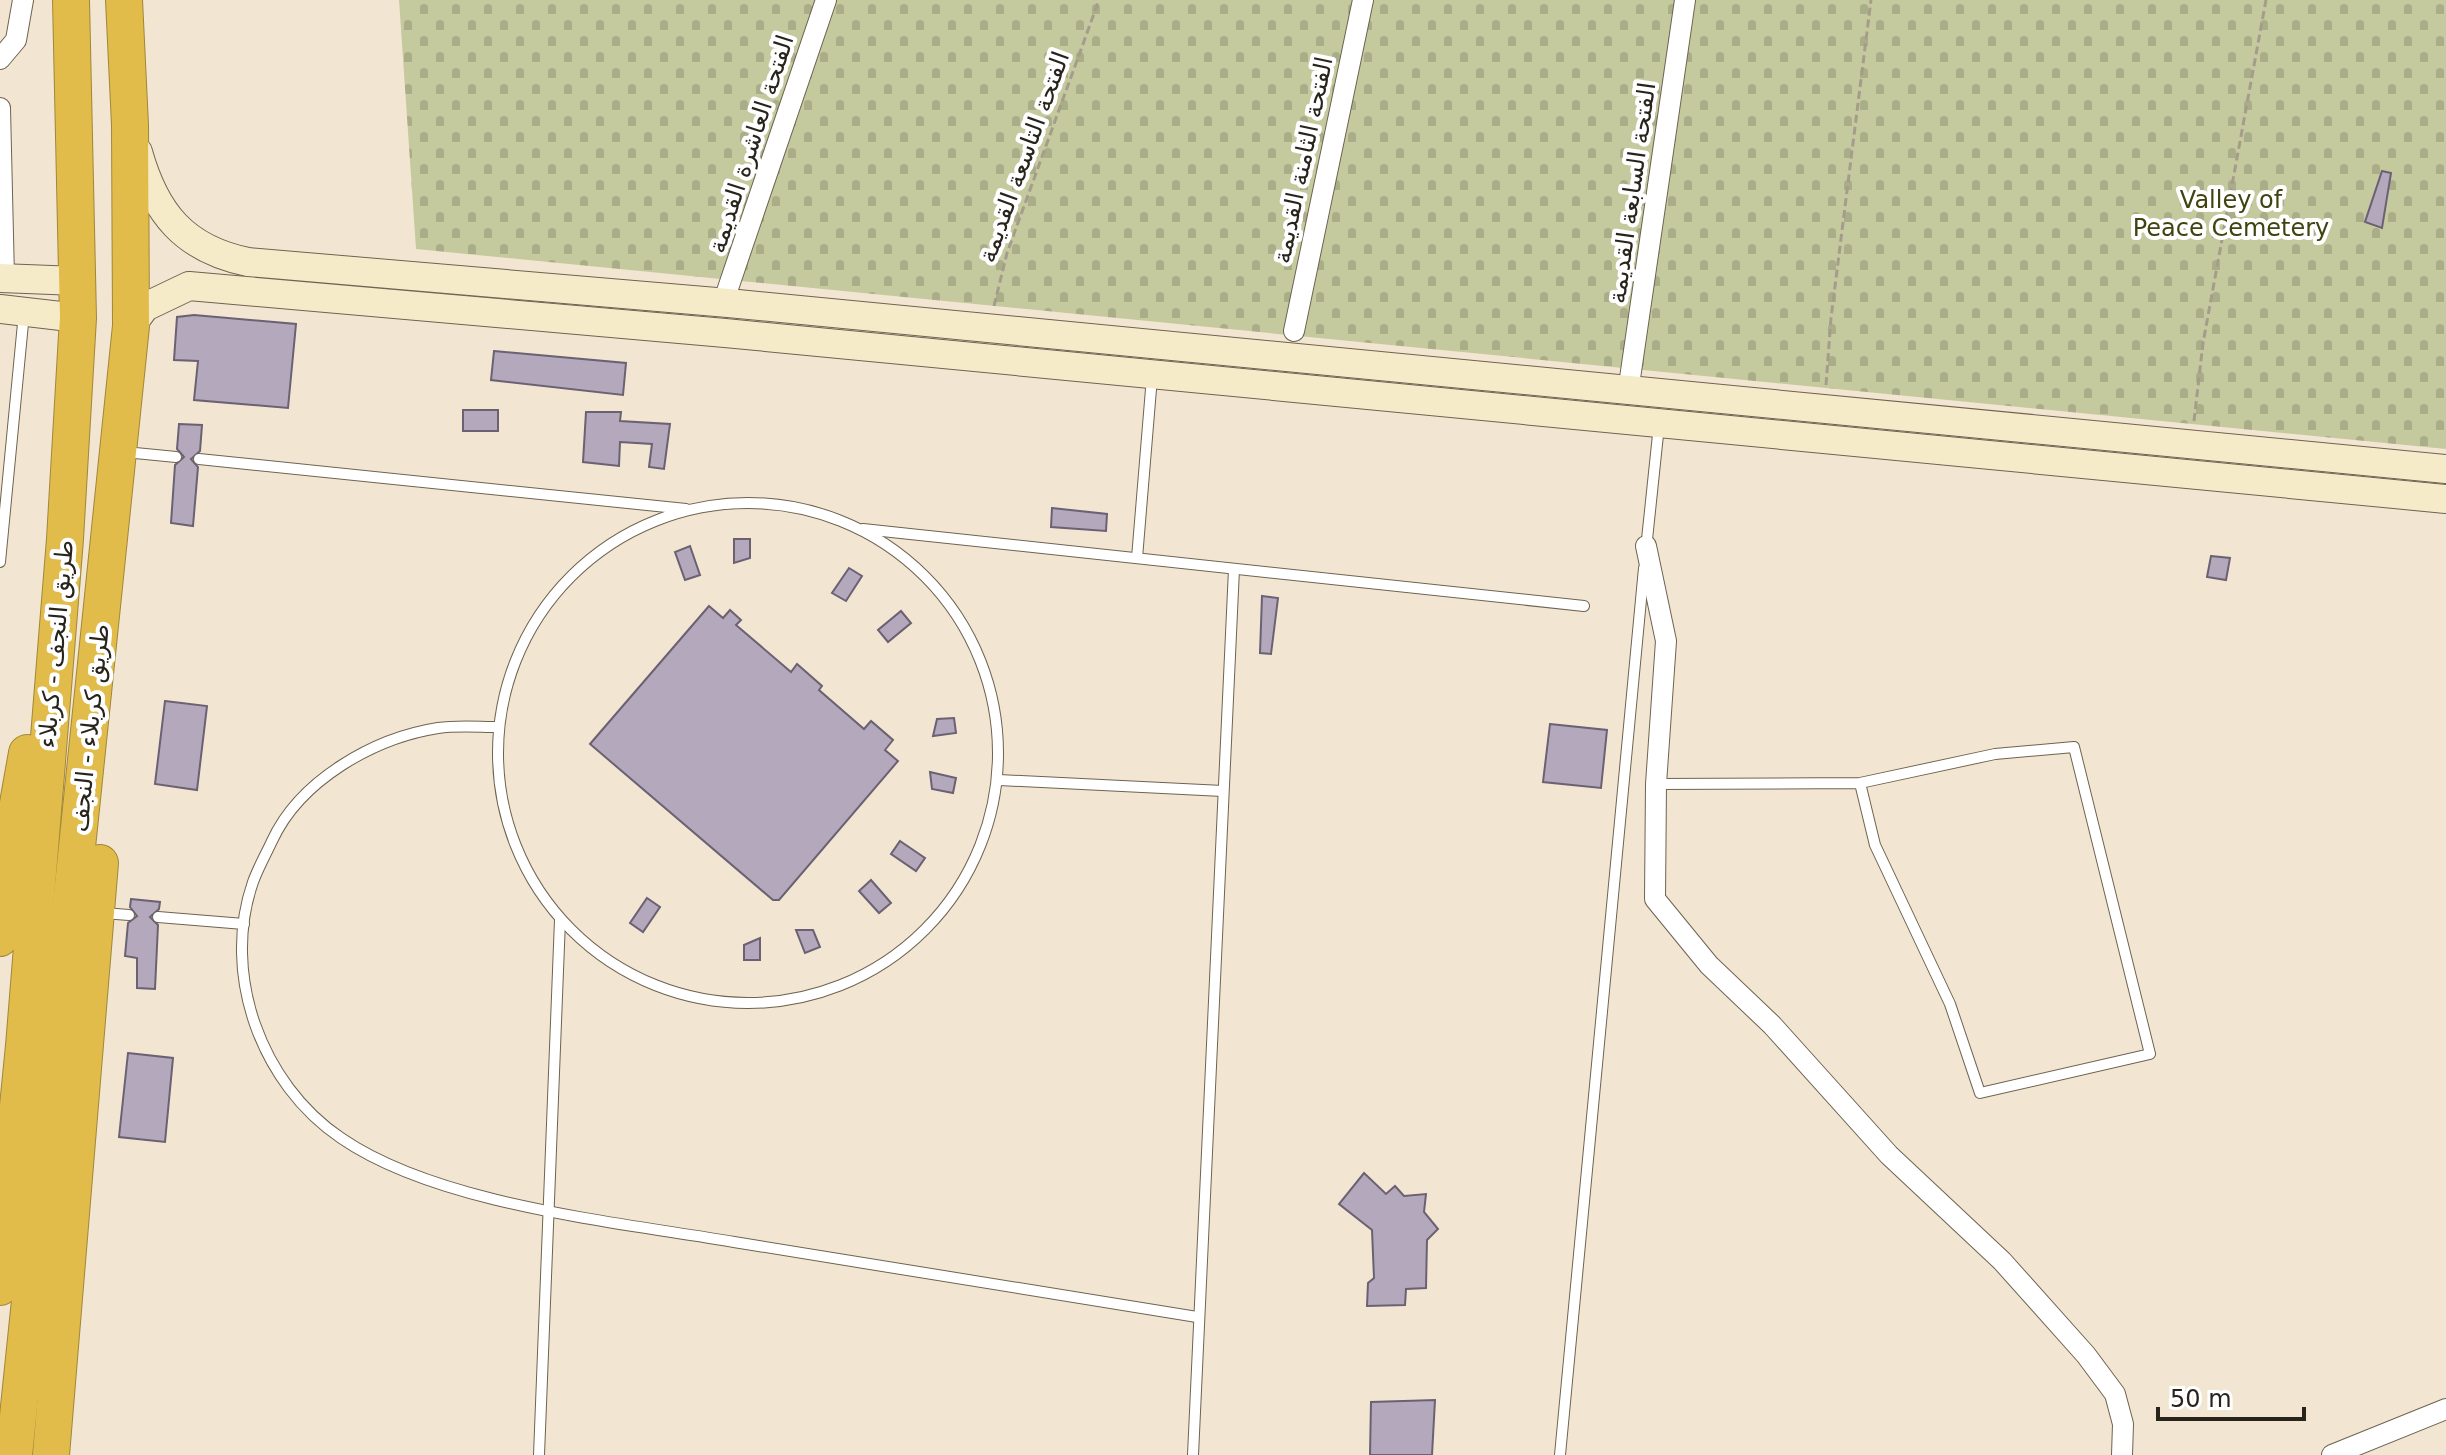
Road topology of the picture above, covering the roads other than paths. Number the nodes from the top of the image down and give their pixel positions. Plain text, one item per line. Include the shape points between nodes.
1 (23, 0) edge
2 (71, 0) edge
3 (124, 0) edge
4 (826, 0) edge
5 (1363, 0) edge
6 (1685, 0) edge
7 (0, 59) edge
8 (0, 108) edge
9 (130, 125) junction
10 (2, 278) edge
11 (77, 281) junction
12 (723, 303) junction
13 (788, 309) junction
14 (12, 310) edge
15 (859, 316) junction
16 (78, 318) junction
17 (131, 326) junction
18 (1294, 331) dead end
19 (792, 340) junction
20 (852, 346) junction
21 (1153, 375) junction
22 (1628, 392) junction
23 (1659, 423) junction
24 (2106, 436) junction
25 (2181, 443) junction
26 (119, 452) junction
27 (176, 457) dead end
28 (199, 459) dead end
29 (2108, 467) junction
30 (2446, 469) edge
31 (2166, 472) junction
32 (2446, 499) edge
33 (688, 509) junction
34 (861, 529) junction
35 (65, 539) junction
36 (1646, 546) junction
37 (109, 547) junction
38 (1137, 558) junction
39 (0, 562) edge
40 (1234, 569) junction
41 (1584, 606) dead end
42 (498, 727) junction
43 (999, 780) junction
44 (1860, 783) junction
45 (1656, 784) junction
46 (1223, 791) junction
47 (158, 917) dead end
48 (560, 920) junction
49 (244, 924) junction
50 (0, 938) edge
51 (549, 1211) junction
52 (0, 1287) edge
53 (1197, 1317) junction
54 (2446, 1409) edge
55 (54, 1449) edge
56 (14, 1455) edge
57 (539, 1455) edge
58 (1193, 1455) edge
59 (1560, 1455) edge
60 (2122, 1455) edge
61 (2332, 1455) edge

1 - 7 street via 16,40
2 - 11 highway, طريق النجف - کربلاء
3 - 9 highway, طريق کربلاء - النجف
4 - 12 street, الفتحة العاشرة القديمة
5 - 18 street, الفتحة الثامنة القديمة
6 - 22 street, الفتحة السابعة القديمة
8 - 10 street
9 - 12 street via 147,185 164,214 188,238 218,256
9 - 17 highway, طريق کربلاء - النجف
10 - 11 street
11 - 16 highway, طريق النجف - کربلاء
12 - 13 street
13 - 15 street
13 - 19 street via 795,320
14 - 16 street
14 - 39 lane
15 - 20 street via 849,329
15 - 22 street
16 - 35 highway, طريق النجف - کربلاء
17 - 19 street via 145,307 189,286
17 - 26 highway, طريق کربلاء - النجف
19 - 20 street
20 - 21 street
21 - 23 street
21 - 38 lane
22 - 24 street
23 - 29 street
23 - 36 lane
24 - 25 street
24 - 29 street via 2113,448
25 - 30 street
25 - 31 street via 2162,460
26 - 27 lane
26 - 37 highway, طريق کربلاء - النجف
28 - 33 lane
29 - 31 street
31 - 32 street
33 - 34 lane via 747,502 805,509
33 - 42 lane via 631,531 580,566 539,612 511,668
34 - 38 lane
34 - 43 lane via 904,556 940,591 969,633 992,692
35 - 50 highway via 6,871
35 - 52 highway, طريق النجف - کربلاء
36 - 45 street via 1666,641
36 - 59 lane
37 - 55 highway via 112,914
37 - 56 highway, طريق کربلاء - النجف
38 - 40 lane
40 - 41 lane
40 - 46 lane
42 - 48 lane via 498,779 509,830 530,877
42 - 49 lane via 442,727 402,736 365,751 314,787 276,833 253,883
43 - 46 lane
43 - 48 lane via 986,837 961,888 924,933 878,968 825,992 769,1003 711,1001 655,985 604,958
44 - 44 lane via 1875,845 1950,1004 1980,1093 2150,1054 2074,747 1995,754
44 - 45 lane
45 - 60 street via 1655,899 1709,965 1772,1025 1889,1155 2002,1261 2086,1355 2115,1394 2123,1424
46 - 53 lane
47 - 49 lane
48 - 51 lane
49 - 51 lane via 247,996 260,1040 304,1107 340,1138 379,1160 440,1184
51 - 53 lane
51 - 57 lane
53 - 58 lane
54 - 61 street

